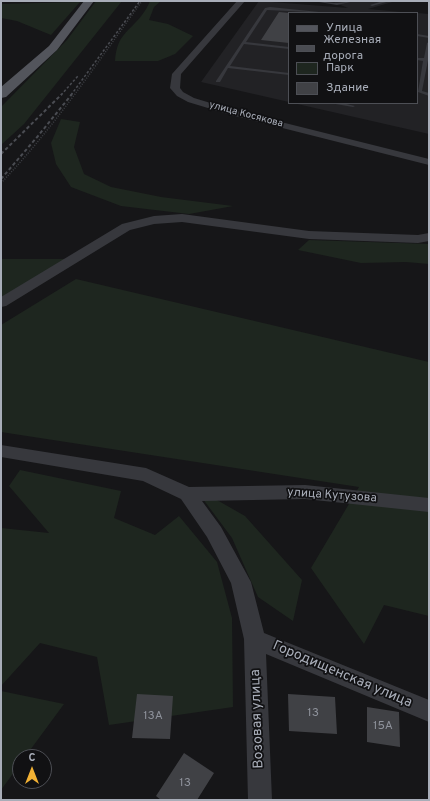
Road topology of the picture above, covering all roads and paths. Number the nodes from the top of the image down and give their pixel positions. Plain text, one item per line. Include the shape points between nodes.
1 (89, 1) edge
2 (142, 1) edge
3 (241, 1) edge
4 (315, 1) edge
5 (353, 1) edge
6 (388, 1) edge
7 (324, 2) edge
8 (372, 5) dead end
9 (315, 12) edge
10 (418, 34) edge
11 (429, 37) edge
12 (429, 43) edge
13 (243, 44) junction
14 (288, 48) edge
15 (418, 59) edge
16 (426, 60) junction
17 (227, 67) junction
18 (288, 74) edge
19 (423, 75) junction
20 (429, 76) edge
21 (218, 81) dead end
22 (419, 87) edge
23 (1, 94) edge
24 (429, 95) edge
25 (339, 104) edge
26 (353, 106) dead end
27 (429, 162) edge
28 (1, 183) edge
29 (429, 237) edge
30 (1, 303) edge
31 (1, 452) edge
32 (187, 494) junction
33 (429, 505) edge
34 (255, 639) junction
35 (429, 712) edge
36 (260, 800) edge

1 - 23 main road via 53,48
2 - 28 path via 43,135
3 - 27 street, улица Косякова via 176,74 175,88 180,94 191,100 234,113
4 - 7 lane
5 - 7 lane via 340,4
6 - 8 lane
9 - 13 lane via 267,8
10 - 11 lane
12 - 16 lane
13 - 14 lane
13 - 17 lane
15 - 16 lane
16 - 19 lane
17 - 18 lane
17 - 21 lane
19 - 20 lane
19 - 22 lane
22 - 24 lane via 421,93
25 - 26 lane
29 - 30 street via 309,235 182,218 154,220 126,227
31 - 32 street via 146,476
32 - 33 street, улица Кутузова via 305,492
32 - 34 street, Возовая улица via 214,532 240,582
34 - 35 street, Городищенская улица
34 - 36 street, Возовая улица

